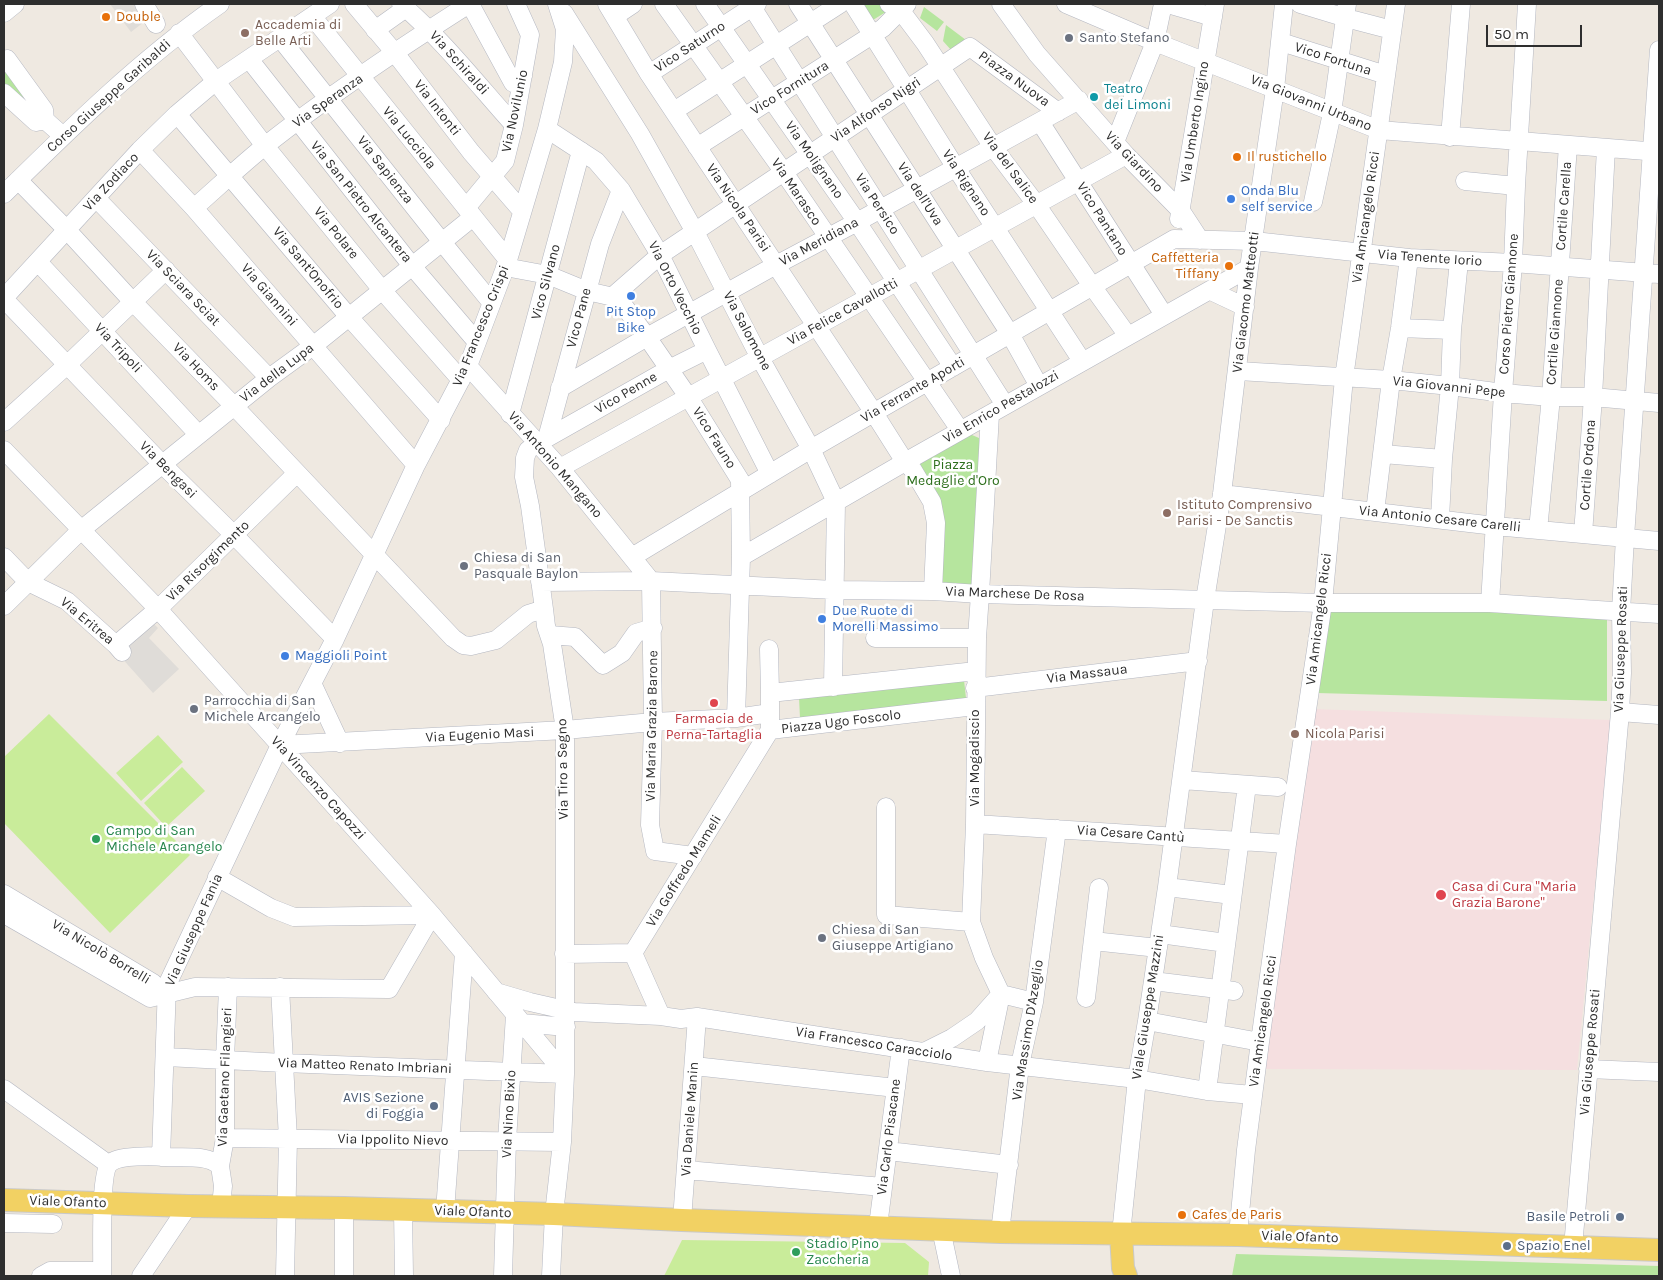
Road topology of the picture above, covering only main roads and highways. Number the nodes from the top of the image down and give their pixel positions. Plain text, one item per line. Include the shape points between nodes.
1 (4, 1200) edge
2 (1122, 1234) junction
3 (1659, 1250) edge
4 (1126, 1276) edge

1 - 2 main road, Viale Ofanto via 554,1214
2 - 3 main road, Viale Ofanto
2 - 4 main road

